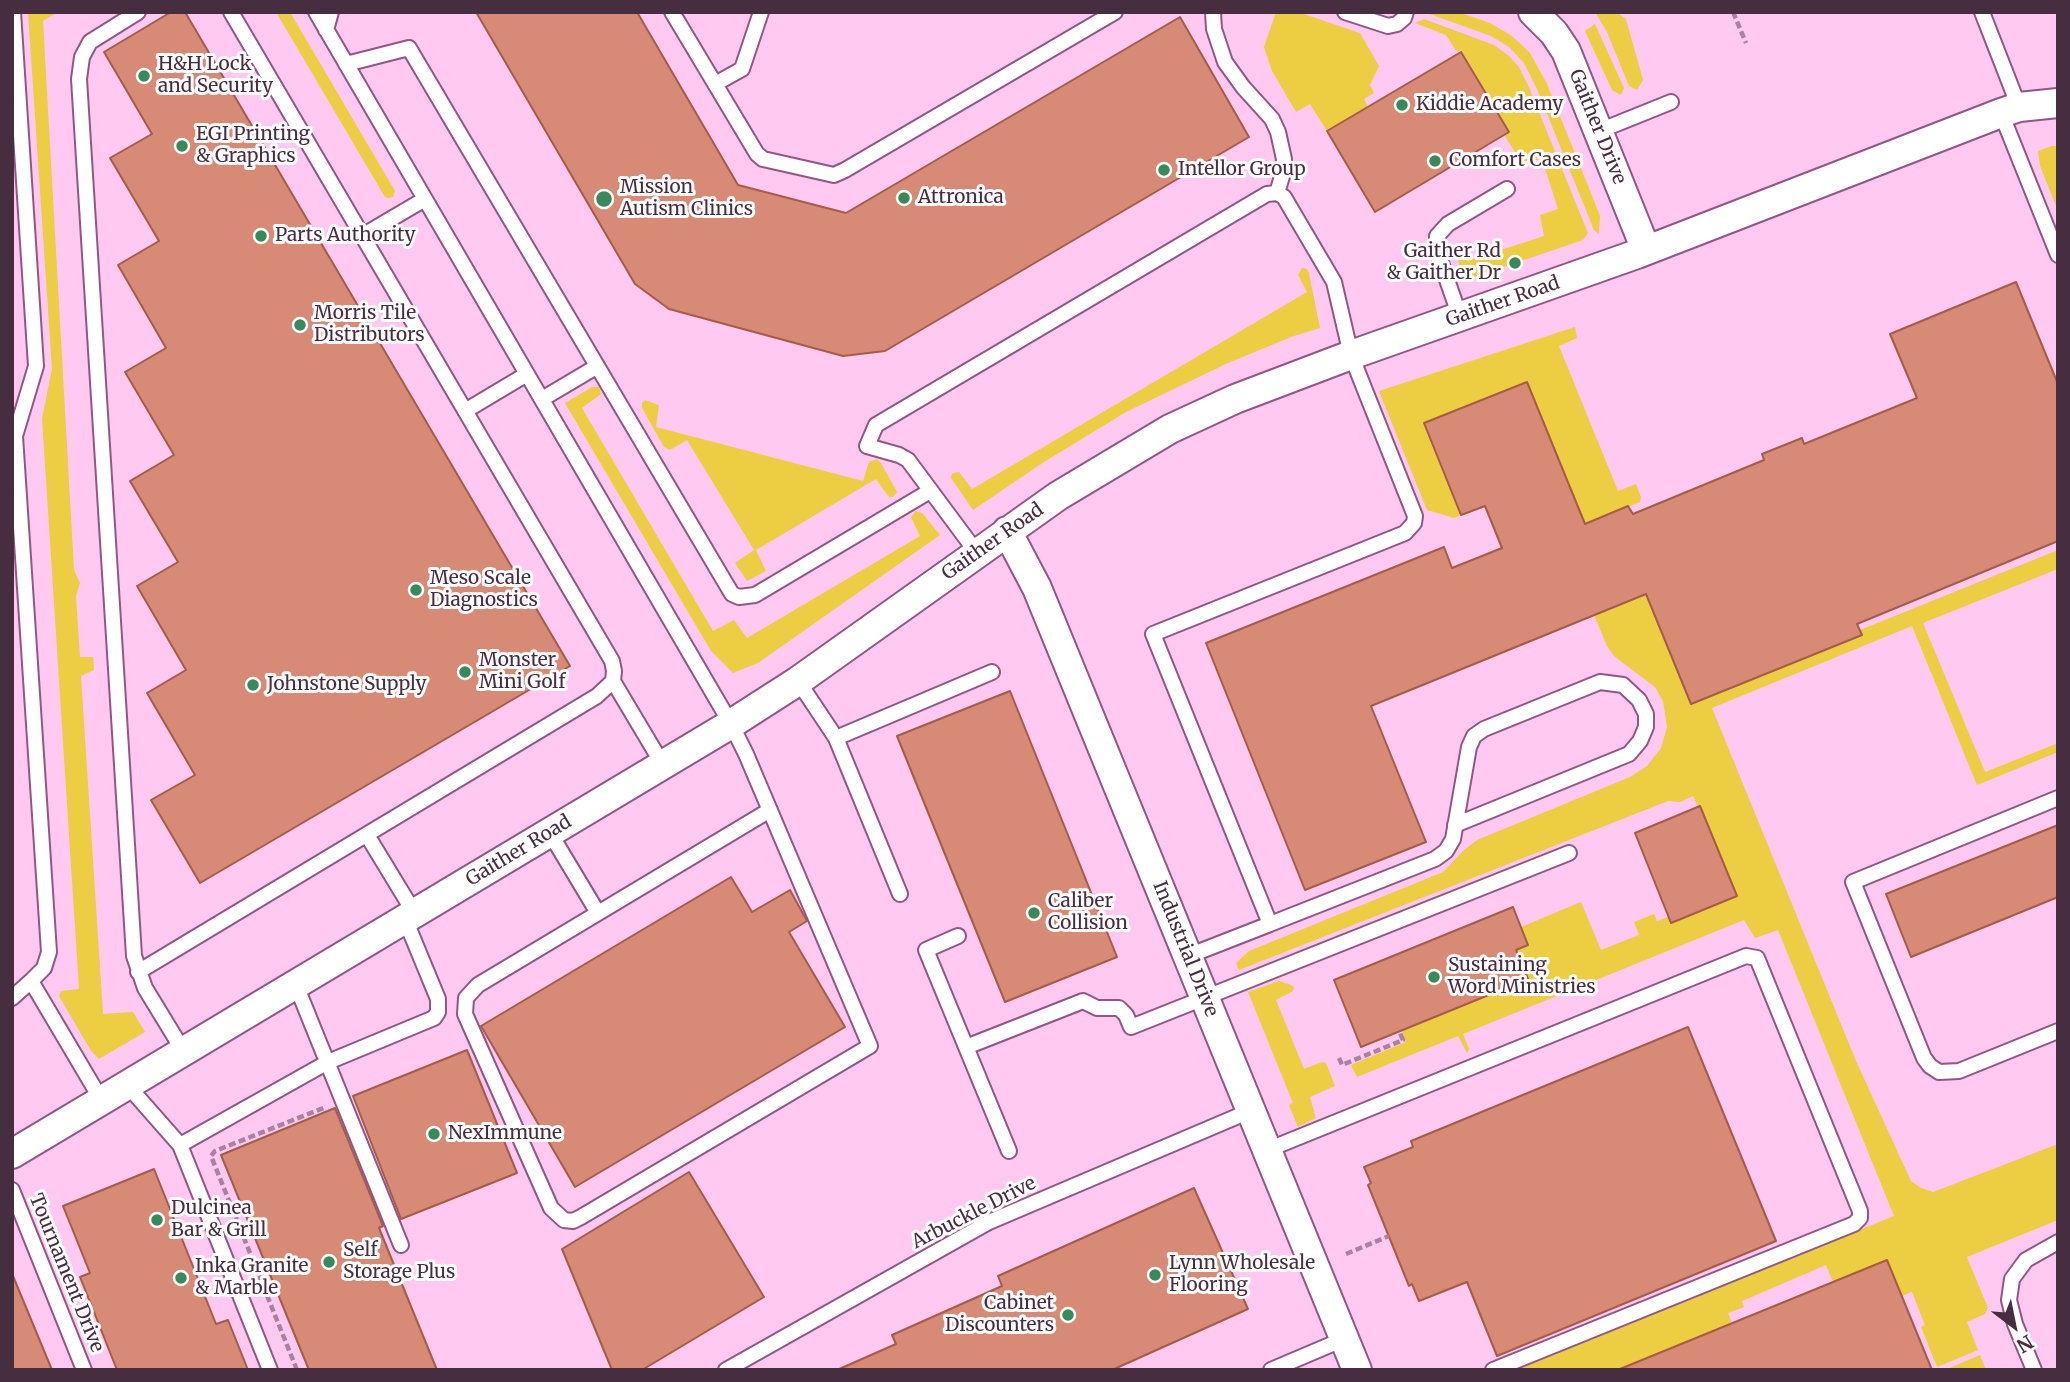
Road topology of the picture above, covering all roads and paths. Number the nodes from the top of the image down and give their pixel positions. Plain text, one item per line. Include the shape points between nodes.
1 (13, 12) edge
2 (138, 12) edge
3 (231, 12) edge
4 (316, 12) edge
5 (331, 12) edge
6 (672, 12) edge
7 (761, 12) edge
8 (1115, 12) edge
9 (1213, 12) edge
10 (1345, 12) edge
11 (1733, 12) edge
12 (1982, 12) edge
13 (1537, 14) edge
14 (1402, 18) edge
15 (326, 30) junction
16 (1746, 43) dead end
17 (346, 64) junction
18 (715, 84) junction
19 (1671, 102) dead end
20 (2058, 103) edge
21 (2010, 110) junction
22 (1600, 131) junction
23 (1507, 190) dead end
24 (1277, 192) junction
25 (425, 199) junction
26 (362, 236) junction
27 (1646, 250) junction
28 (2058, 256) edge
29 (1460, 317) junction
30 (1351, 355) junction
31 (596, 367) junction
32 (527, 374) junction
33 (542, 399) junction
34 (465, 411) junction
35 (930, 491) junction
36 (1007, 531) junction
37 (977, 553) junction
38 (992, 672) dead end
39 (613, 681) junction
40 (798, 681) junction
41 (731, 724) junction
42 (836, 738) junction
43 (663, 765) junction
44 (2058, 798) edge
45 (770, 810) junction
46 (1455, 825) junction
47 (550, 832) junction
48 (367, 835) junction
49 (1569, 853) dead end
50 (900, 894) dead end
51 (598, 913) junction
52 (410, 916) junction
53 (1270, 924) junction
54 (958, 936) dead end
55 (1188, 957) junction
56 (138, 972) junction
57 (31, 982) junction
58 (296, 985) junction
59 (12, 998) edge
60 (1205, 998) junction
61 (1399, 1031) dead end
62 (2058, 1031) edge
63 (966, 1047) junction
64 (184, 1052) junction
65 (1339, 1058) dead end
66 (328, 1062) junction
67 (128, 1086) junction
68 (343, 1100) junction
69 (102, 1101) junction
70 (1250, 1111) junction
71 (180, 1145) junction
72 (1267, 1150) junction
73 (1009, 1151) dead end
74 (12, 1154) edge
75 (12, 1190) edge
76 (1389, 1236) dead end
77 (2058, 1242) edge
78 (401, 1245) dead end
79 (1346, 1254) dead end
80 (1344, 1339) junction
81 (84, 1370) edge
82 (270, 1370) edge
83 (297, 1370) edge
84 (726, 1370) edge
85 (1270, 1370) edge
86 (1357, 1370) edge
87 (1493, 1370) edge
88 (2034, 1370) edge

1 - 57 lane via 36,366 15,436 49,952 44,968
2 - 56 lane via 90,43 82,57 79,79
3 - 26 lane
4 - 15 lane
5 - 15 lane
6 - 18 lane
7 - 18 lane via 742,69
8 - 18 lane via 834,175 760,157
9 - 24 lane via 1225,62 1278,132 1284,159
10 - 14 lane via 1388,26
11 - 16 path
12 - 21 lane
13 - 22 street, Gaither Drive via 1566,51
15 - 17 lane
17 - 25 lane
17 - 31 lane via 410,48
19 - 22 lane
20 - 21 street, Gaither Road
21 - 27 street, Gaither Road
21 - 28 lane
22 - 27 street, Gaither Drive
23 - 29 lane via 1448,224 1437,236 1437,251
24 - 30 lane via 1335,282
24 - 35 lane via 876,425 867,446 908,460
25 - 26 lane
25 - 32 lane
26 - 34 lane
27 - 29 street, Gaither Road
29 - 30 street, Gaither Road
30 - 36 street, Gaither Road via 1170,429
30 - 53 lane via 1414,510 1414,523 1405,533 1153,634
31 - 33 lane
31 - 35 lane via 726,587 739,597 755,595
32 - 33 lane
32 - 34 lane
33 - 41 lane
34 - 39 lane via 612,661
35 - 37 lane
36 - 37 street, Gaither Road
36 - 55 street, Industrial Drive via 1037,588
37 - 40 street, Gaither Road
38 - 42 lane
39 - 43 lane
39 - 48 lane via 597,696
40 - 41 street, Gaither Road
40 - 42 lane
41 - 43 street, Gaither Road
41 - 45 lane
42 - 50 lane
43 - 47 street, Gaither Road
44 - 62 lane via 1853,882 1930,1066 1939,1072 1959,1071
45 - 51 lane
45 - 51 lane via 870,1046 573,1221 564,1220 551,1208 464,1006 478,985
46 - 46 lane via 1629,754 1646,727 1639,700 1623,685 1600,682 1478,732 1469,747
46 - 53 lane via 1450,845 1435,859
47 - 51 lane
47 - 52 street, Gaither Road
48 - 52 lane
48 - 56 lane
49 - 60 lane
52 - 58 street, Gaither Road
52 - 66 lane via 438,999 438,1012 429,1022
53 - 55 lane
54 - 63 lane via 926,950
55 - 60 street, Industrial Drive
56 - 64 lane
57 - 59 lane
57 - 69 lane
58 - 64 street, Gaither Road
58 - 66 lane
60 - 63 lane via 1131,1027 1119,1007 1097,1008 1083,1001
60 - 70 street, Industrial Drive
61 - 65 path via 1403,1041 1342,1065
63 - 73 lane
64 - 67 street, Gaither Road
66 - 68 lane
66 - 71 lane
67 - 69 street, Gaither Road
67 - 71 lane
68 - 78 lane
68 - 83 path via 211,1156
69 - 74 street, Gaither Road
70 - 72 street, Industrial Drive
70 - 84 lane, Arbuckle Drive via 989,1222
71 - 82 lane
72 - 80 street, Industrial Drive
72 - 87 lane via 1750,955 1760,962 1861,1215 1858,1222
75 - 81 lane, Tournament Drive
76 - 79 path
77 - 88 lane via 2025,1260 2012,1279 2009,1300
80 - 85 lane
80 - 86 street, Industrial Drive

